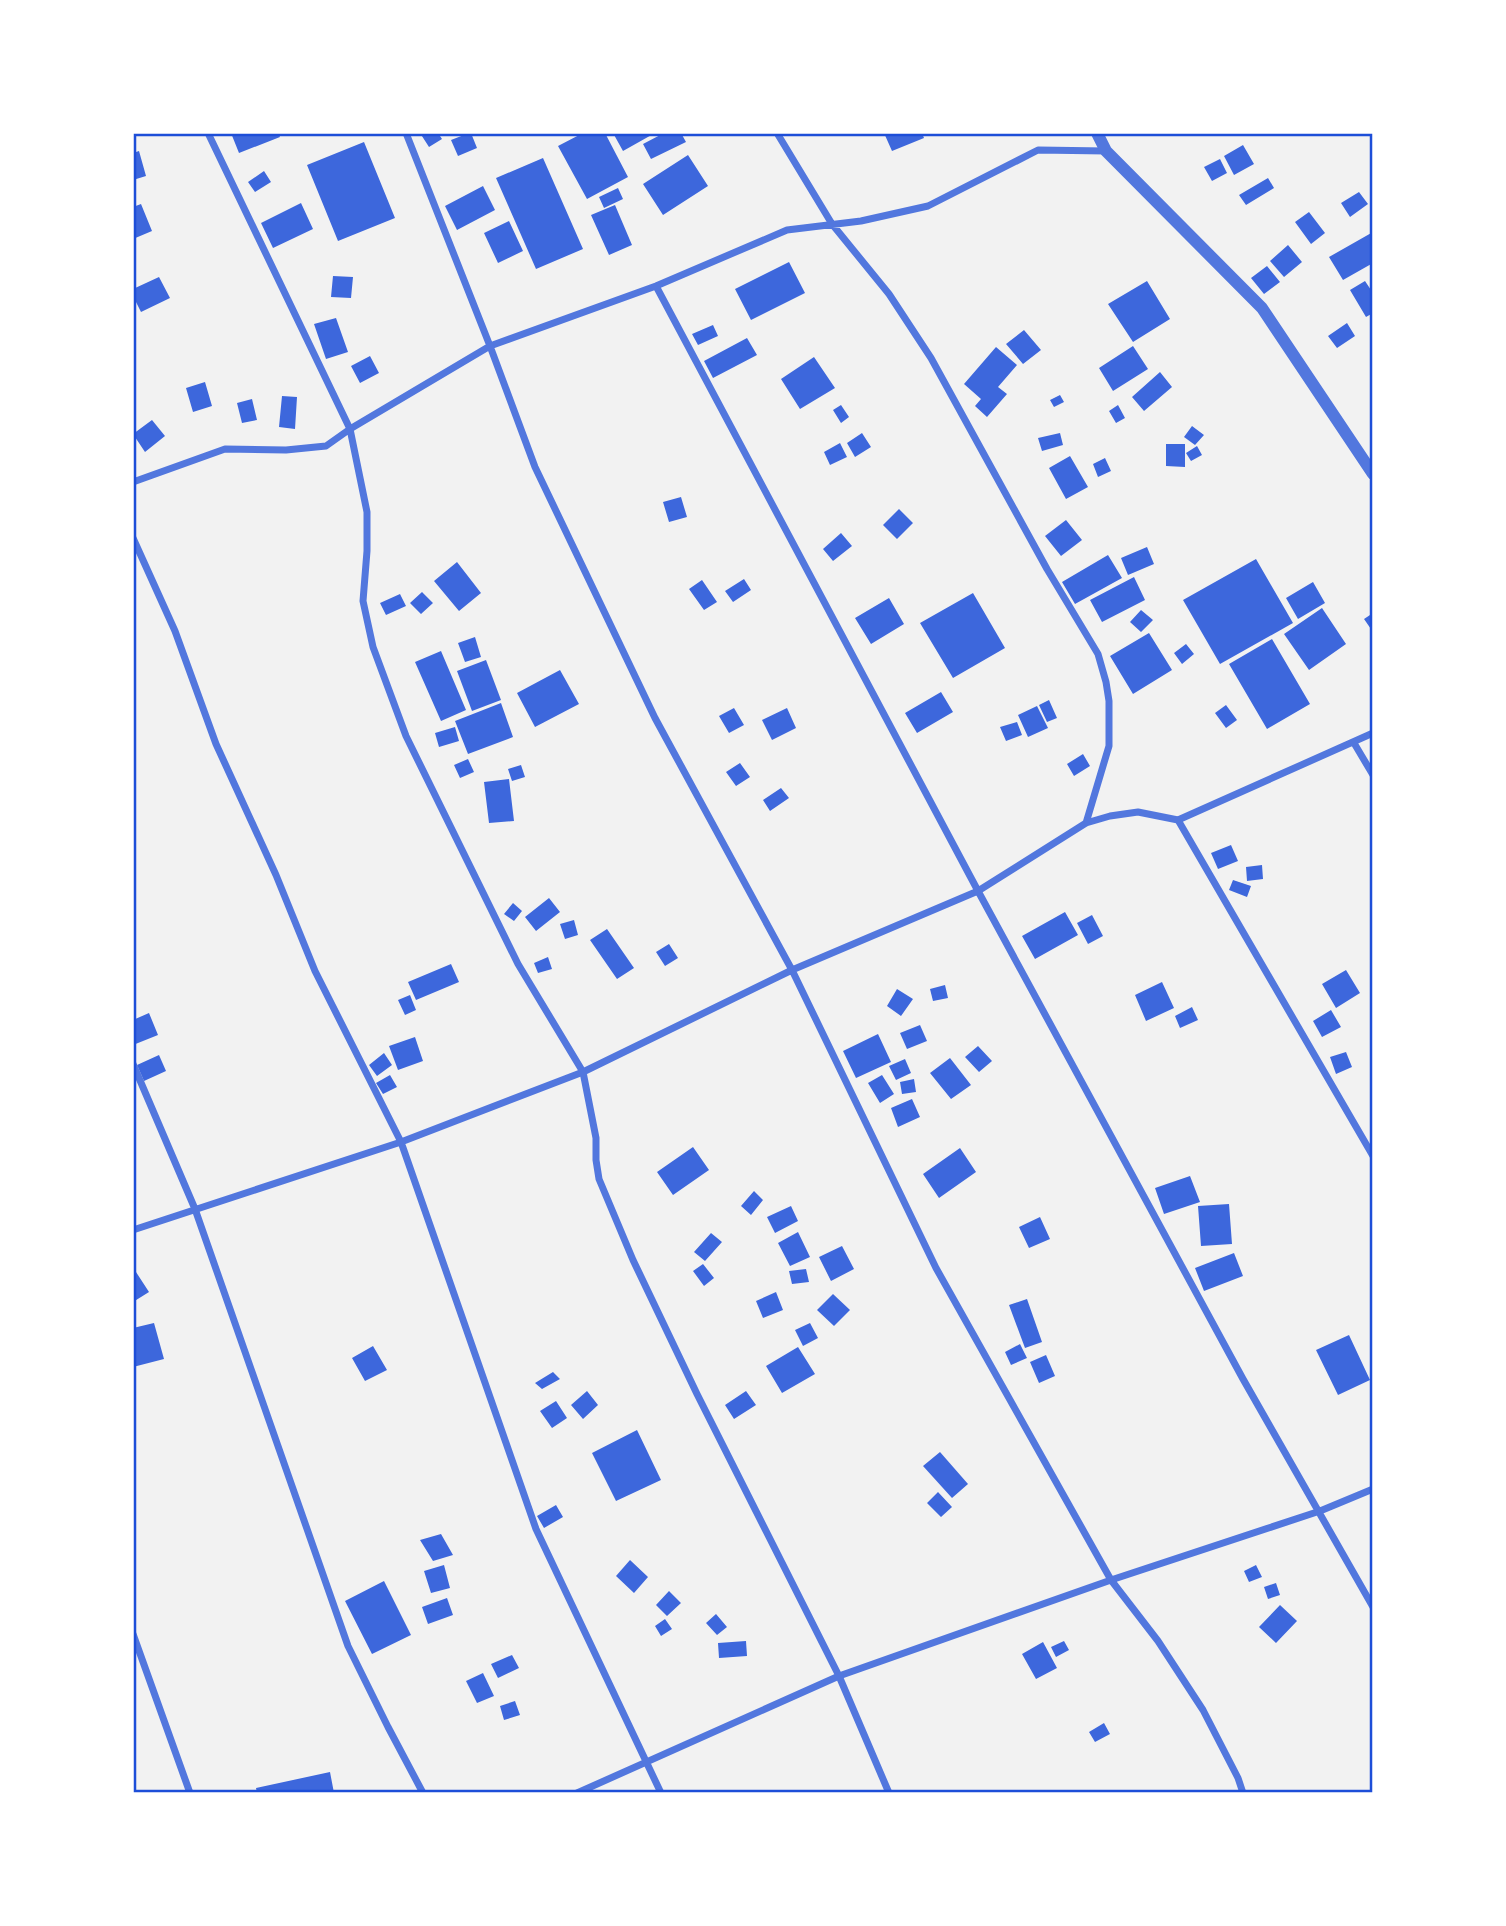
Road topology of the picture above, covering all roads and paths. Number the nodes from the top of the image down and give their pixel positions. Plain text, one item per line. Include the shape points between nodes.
1 (208, 133) edge
2 (406, 133) edge
3 (777, 133) edge
4 (1097, 133) edge
5 (1106, 152) junction
6 (832, 224) junction
7 (656, 286) junction
8 (490, 346) junction
9 (350, 429) junction
10 (1373, 474) edge
11 (133, 482) edge
12 (133, 538) edge
13 (1373, 733) edge
14 (1353, 743) junction
15 (1373, 775) edge
16 (1178, 820) junction
17 (1086, 823) junction
18 (978, 891) junction
19 (792, 970) junction
20 (133, 1065) edge
21 (583, 1072) junction
22 (401, 1142) junction
23 (1373, 1156) edge
24 (195, 1209) junction
25 (133, 1230) edge
26 (1373, 1489) edge
27 (1320, 1511) junction
28 (1111, 1580) junction
29 (1373, 1607) edge
30 (133, 1634) edge
31 (839, 1676) junction
32 (645, 1763) junction
33 (190, 1793) edge
34 (424, 1793) edge
35 (578, 1793) edge
36 (661, 1793) edge
37 (889, 1793) edge
38 (1243, 1793) edge

1 - 9 street
2 - 8 street
3 - 6 street
4 - 5 street
5 - 6 street via 1038,150 928,206
5 - 10 street via 1262,308
6 - 7 street via 787,230
6 - 17 street via 889,295 931,358 1098,654 1106,682 1109,746
7 - 8 street
7 - 18 street
8 - 9 street
8 - 19 street via 535,467 649,705
9 - 11 street via 326,446 225,449
9 - 21 street via 367,512 362,601 373,647 406,736 506,940
12 - 22 street via 315,971
13 - 14 street
14 - 15 street
14 - 16 street
16 - 17 street via 1138,813
16 - 23 street
17 - 18 street
18 - 19 street
18 - 27 street
19 - 21 street
19 - 28 street via 936,1268
20 - 24 street
21 - 22 street
21 - 31 street via 599,1179 628,1249
22 - 24 street
22 - 32 street via 536,1529
24 - 25 street
24 - 34 street via 348,1646
26 - 27 street
27 - 28 street
27 - 29 street
28 - 31 street
28 - 38 street via 1203,1710
30 - 33 street
31 - 32 street
31 - 37 street
32 - 35 street
32 - 36 street

